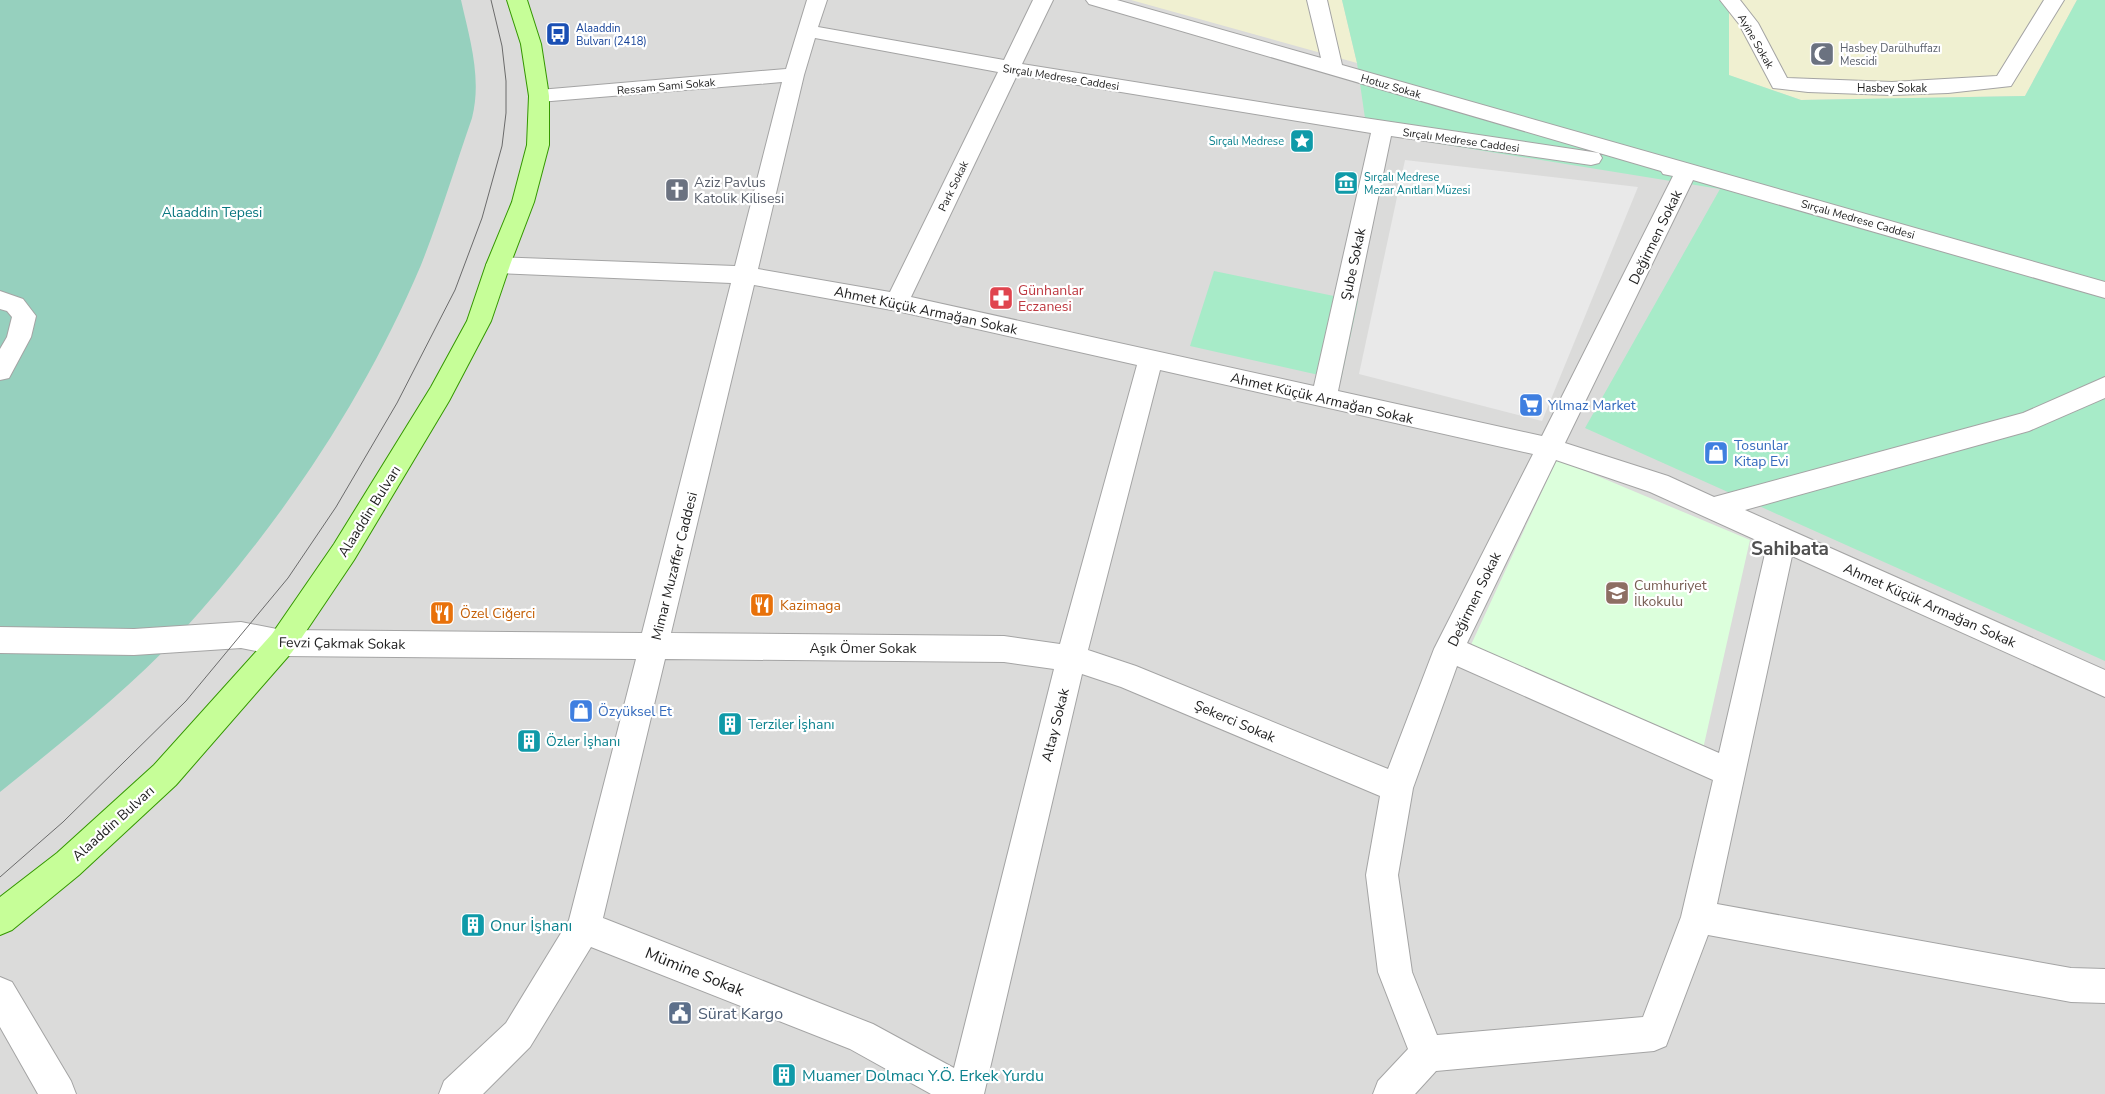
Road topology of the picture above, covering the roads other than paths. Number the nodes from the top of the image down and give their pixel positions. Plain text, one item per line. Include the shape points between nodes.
1 (517, 0) edge
2 (817, 0) edge
3 (1042, 0) edge
4 (1096, 0) edge
5 (1317, 0) edge
6 (1730, 0) edge
7 (2054, 0) edge
8 (808, 31) junction
9 (1009, 69) junction
10 (1334, 69) junction
11 (794, 75) junction
12 (1780, 84) joint
13 (539, 96) junction
14 (1382, 129) junction
15 (1687, 171) junction
16 (498, 265) junction
17 (746, 275) junction
18 (2105, 290) edge
19 (0, 300) edge
20 (897, 302) junction
21 (1152, 358) junction
22 (0, 371) edge
23 (2105, 387) edge
24 (1324, 399) junction
25 (1550, 448) junction
26 (1714, 508) junction
27 (1782, 538) junction
28 (0, 640) edge
29 (282, 643) junction
30 (654, 647) junction
31 (1449, 649) junction
32 (1071, 658) junction
33 (2105, 684) edge
34 (1731, 773) junction
35 (1397, 788) junction
36 (1698, 917) junction
37 (0, 918) edge
38 (584, 927) junction
39 (2105, 986) edge
40 (0, 994) edge
41 (1427, 1054) junction
42 (58, 1094) edge
43 (457, 1094) edge
44 (966, 1094) edge
45 (1391, 1094) edge

1 - 13 main road, Alaaddin Bulvarı via 531,44
2 - 8 street, Mimar Muzaffer Caddesi
3 - 9 street, Park Sokak
4 - 10 street, Hotuz Sokak
5 - 10 street
6 - 12 street, Ayine Sokak via 1748,24
7 - 12 street, Hasbey Sokak via 2004,82 1924,88 1831,88
8 - 9 street, Sırçalı Medrese Caddesi
8 - 11 street, Mimar Muzaffer Caddesi
9 - 14 street, Sırçalı Medrese Caddesi
9 - 20 street, Park Sokak
10 - 15 street, Hotuz Sokak
11 - 13 street, Ressam Sami Sokak
11 - 17 street, Mimar Muzaffer Caddesi
13 - 16 main road, Alaaddin Bulvarı via 538,145 523,202
14 - 15 street, Sırçalı Medrese Caddesi
14 - 24 street, Şube Sokak
15 - 18 street, Sırçalı Medrese Caddesi
15 - 25 street, Değirmen Sokak
16 - 17 street, Ahmet Küçük Armağan Sokak
16 - 29 main road, Alaaddin Bulvarı via 478,321 435,402 344,552
17 - 20 street, Ahmet Küçük Armağan Sokak
17 - 30 street, Mimar Muzaffer Caddesi
19 - 22 street via 15,305 24,316 19,336
20 - 21 street, Ahmet Küçük Armağan Sokak
21 - 24 street, Ahmet Küçük Armağan Sokak
21 - 32 street, Altay Sokak
23 - 26 street via 2029,421
24 - 25 street, Ahmet Küçük Armağan Sokak
25 - 26 street, Ahmet Küçük Armağan Sokak via 1659,484
25 - 31 street, Değirmen Sokak
26 - 27 street, Ahmet Küçük Armağan Sokak
27 - 33 street, Ahmet Küçük Armağan Sokak
27 - 34 street
28 - 29 street, Fevzi Çakmak Sokak via 134,642 241,635
29 - 30 street, Fevzi Çakmak Sokak
29 - 37 main road, Alaaddin Bulvarı via 165,775 68,864
30 - 32 street, Aşık Ömer Sokak via 1004,649
30 - 38 street, Mimar Muzaffer Caddesi
31 - 34 street
31 - 35 street, Değirmen Sokak
32 - 35 street, Şekerci Sokak via 1126,675
32 - 44 street, Altay Sokak
34 - 36 street
35 - 41 street, Değirmen Sokak via 1382,875 1395,972
36 - 39 street via 2071,985
36 - 41 street via 1654,1034
38 - 43 street, Mimar Muzaffer Caddesi via 518,1035
38 - 44 street, Mümine Sokak via 861,1036
40 - 42 street
41 - 45 street

